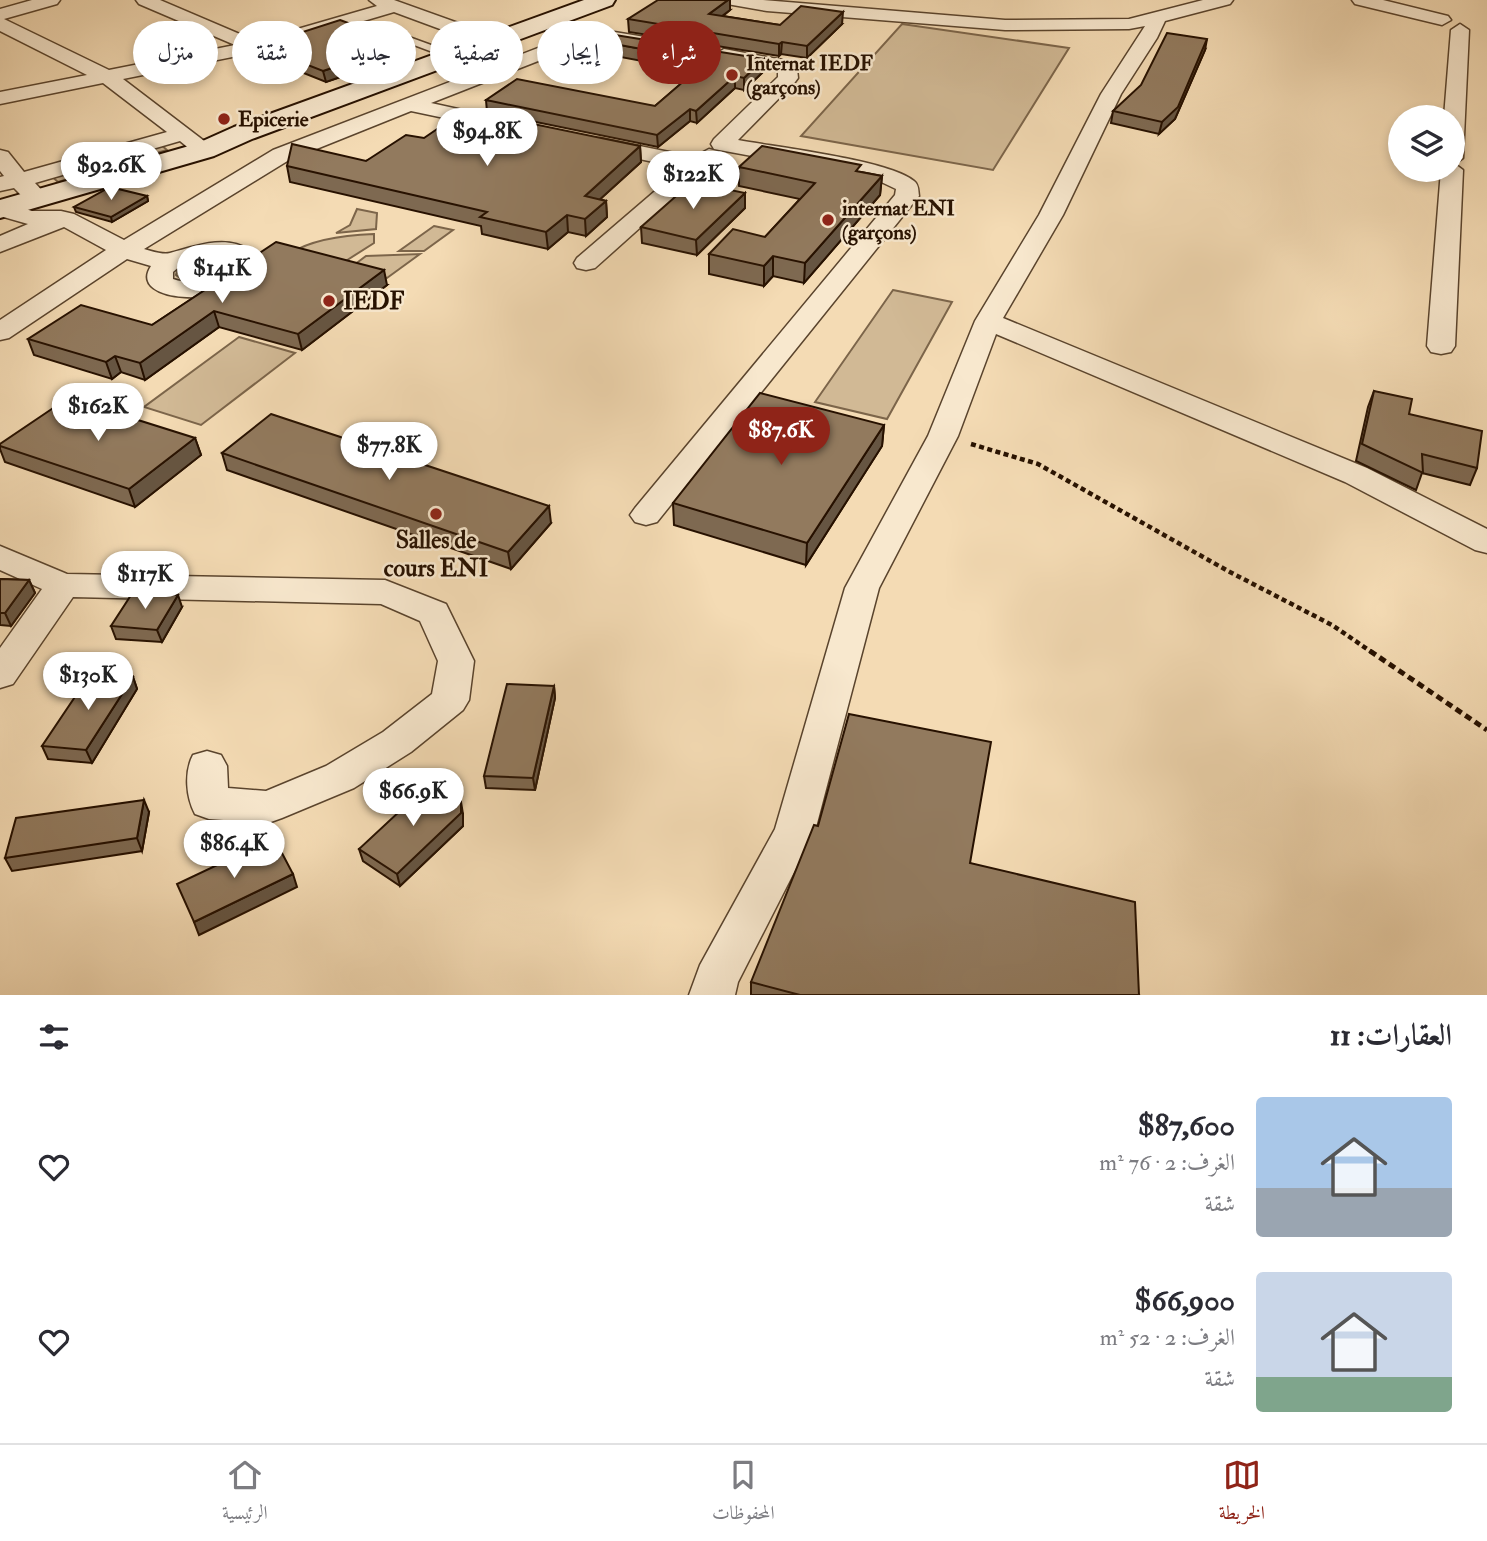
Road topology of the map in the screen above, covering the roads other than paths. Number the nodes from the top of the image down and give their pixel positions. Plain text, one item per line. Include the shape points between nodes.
1 (51, 0) edge
2 (145, 0) edge
3 (604, 0) edge
4 (733, 0) edge
5 (1224, 0) edge
6 (1361, 0) edge
7 (1441, 0) edge
8 (386, 3) edge
9 (0, 15) edge
10 (1158, 17) junction
11 (1442, 20) junction
12 (430, 22) edge
13 (0, 24) edge
14 (312, 28) edge
15 (523, 30) edge
16 (232, 37) edge
17 (414, 42) joint
18 (637, 42) edge
19 (232, 52) edge
20 (430, 53) edge
21 (721, 55) edge
22 (109, 78) junction
23 (0, 98) edge
24 (410, 105) junction
25 (1458, 105) edge
26 (528, 129) edge
27 (181, 134) junction
28 (580, 140) edge
29 (722, 144) junction
30 (205, 150) junction
31 (0, 157) edge
32 (699, 165) junction
33 (9, 182) edge
34 (1451, 182) edge
35 (77, 187) junction
36 (37, 198) junction
37 (0, 209) edge
38 (64, 218) junction
39 (0, 245) edge
40 (123, 250) junction
41 (169, 262) dead end
42 (586, 263) dead end
43 (988, 321) junction
44 (0, 332) edge
45 (1441, 346) dead end
46 (646, 515) dead end
47 (1487, 542) edge
48 (0, 556) edge
49 (63, 585) junction
50 (0, 675) edge
51 (207, 766) dead end
52 (712, 995) edge

1 - 9 street
2 - 16 street
3 - 15 main road
4 - 10 street via 1005,25 1129,24
5 - 10 street
6 - 11 street
7 - 11 street
8 - 12 street
8 - 14 street
10 - 43 street
11 - 25 street via 1467,32
13 - 22 street
17 - 17 lane via 389,48
18 - 24 street via 590,34
19 - 22 street
20 - 30 main road via 356,64 243,133
21 - 29 street via 776,64 787,69 788,78
22 - 23 street
22 - 27 street
24 - 26 street
24 - 40 street via 281,155
27 - 30 street
27 - 33 street
28 - 32 street
29 - 32 street
29 - 46 street via 881,173 907,186 907,197
30 - 35 main road
31 - 33 street
32 - 42 street
33 - 36 street
34 - 45 street
35 - 36 main road
35 - 38 street
36 - 37 main road
37 - 38 street via 29,218
38 - 39 street
38 - 40 street
40 - 41 street
40 - 44 street
43 - 47 street via 1356,475
43 - 52 street via 943,436 862,588 795,831 716,979
48 - 49 street
49 - 50 street
49 - 51 street via 385,592 433,613 456,661 450,700 397,742 340,777 268,807 209,803

